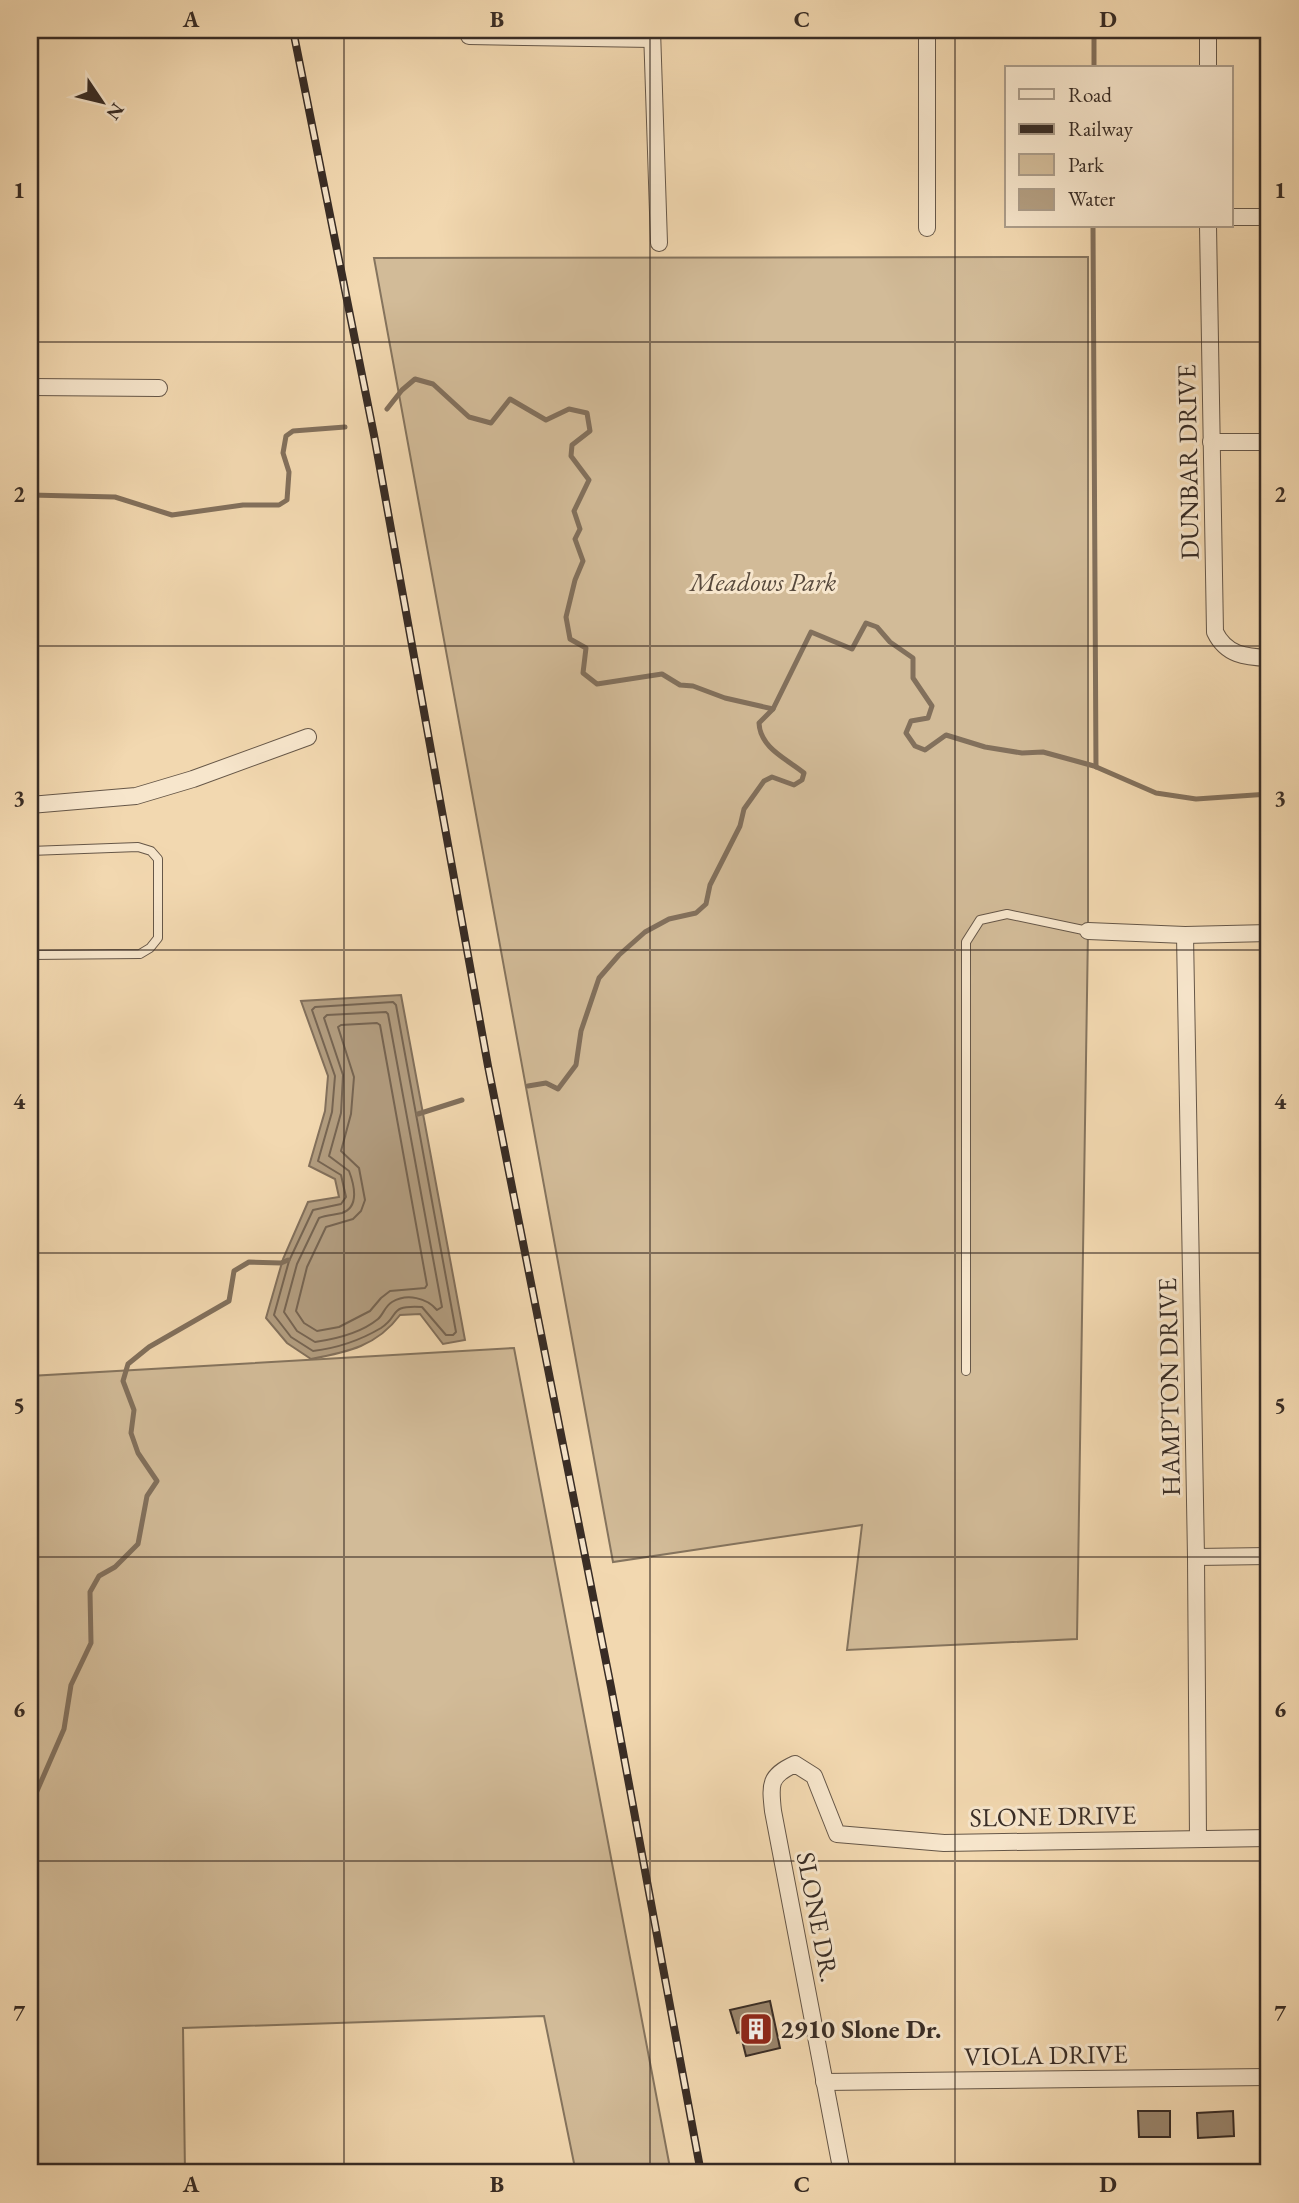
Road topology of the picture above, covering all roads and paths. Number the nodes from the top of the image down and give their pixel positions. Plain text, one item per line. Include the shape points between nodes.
1 (927, 30) edge
2 (1208, 30) edge
3 (652, 34) edge
4 (470, 36) dead end
5 (1208, 66) edge
6 (1232, 217) edge
7 (1269, 217) edge
8 (927, 228) dead end
9 (1208, 228) edge
10 (659, 243) dead end
11 (30, 387) edge
12 (159, 388) dead end
13 (1211, 442) junction
14 (1269, 442) edge
15 (1269, 658) edge
16 (308, 737) dead end
17 (30, 805) edge
18 (30, 851) edge
19 (1088, 931) joint
20 (1269, 933) edge
21 (1185, 935) junction
22 (30, 955) edge
23 (966, 1371) dead end
24 (1269, 1556) edge
25 (1196, 1557) junction
26 (837, 1834) joint
27 (1269, 1838) edge
28 (1198, 1839) junction
29 (1269, 2077) edge
30 (824, 2082) junction
31 (842, 2173) edge

1 - 8 street
2 - 5 street
3 - 4 street
3 - 10 street
6 - 7 street
9 - 13 street, DUNBAR DRIVE
11 - 12 street
13 - 14 street
13 - 15 street, DUNBAR DRIVE via 1215,632 1230,651
16 - 17 street via 136,796
18 - 22 lane via 138,847 151,852 158,859 158,938 140,954
19 - 21 street
19 - 23 lane via 1007,914 980,920 966,942
20 - 21 street
21 - 25 street, HAMPTON DRIVE
24 - 25 street
25 - 28 street, HAMPTON DRIVE
26 - 28 street, SLONE DRIVE via 944,1843
26 - 30 street, SLONE DR. via 814,1776 795,1764 779,1772 770,1788 773,1811
27 - 28 street, SLONE DRIVE
29 - 30 street, VIOLA DRIVE
30 - 31 street, SLONE DR.

